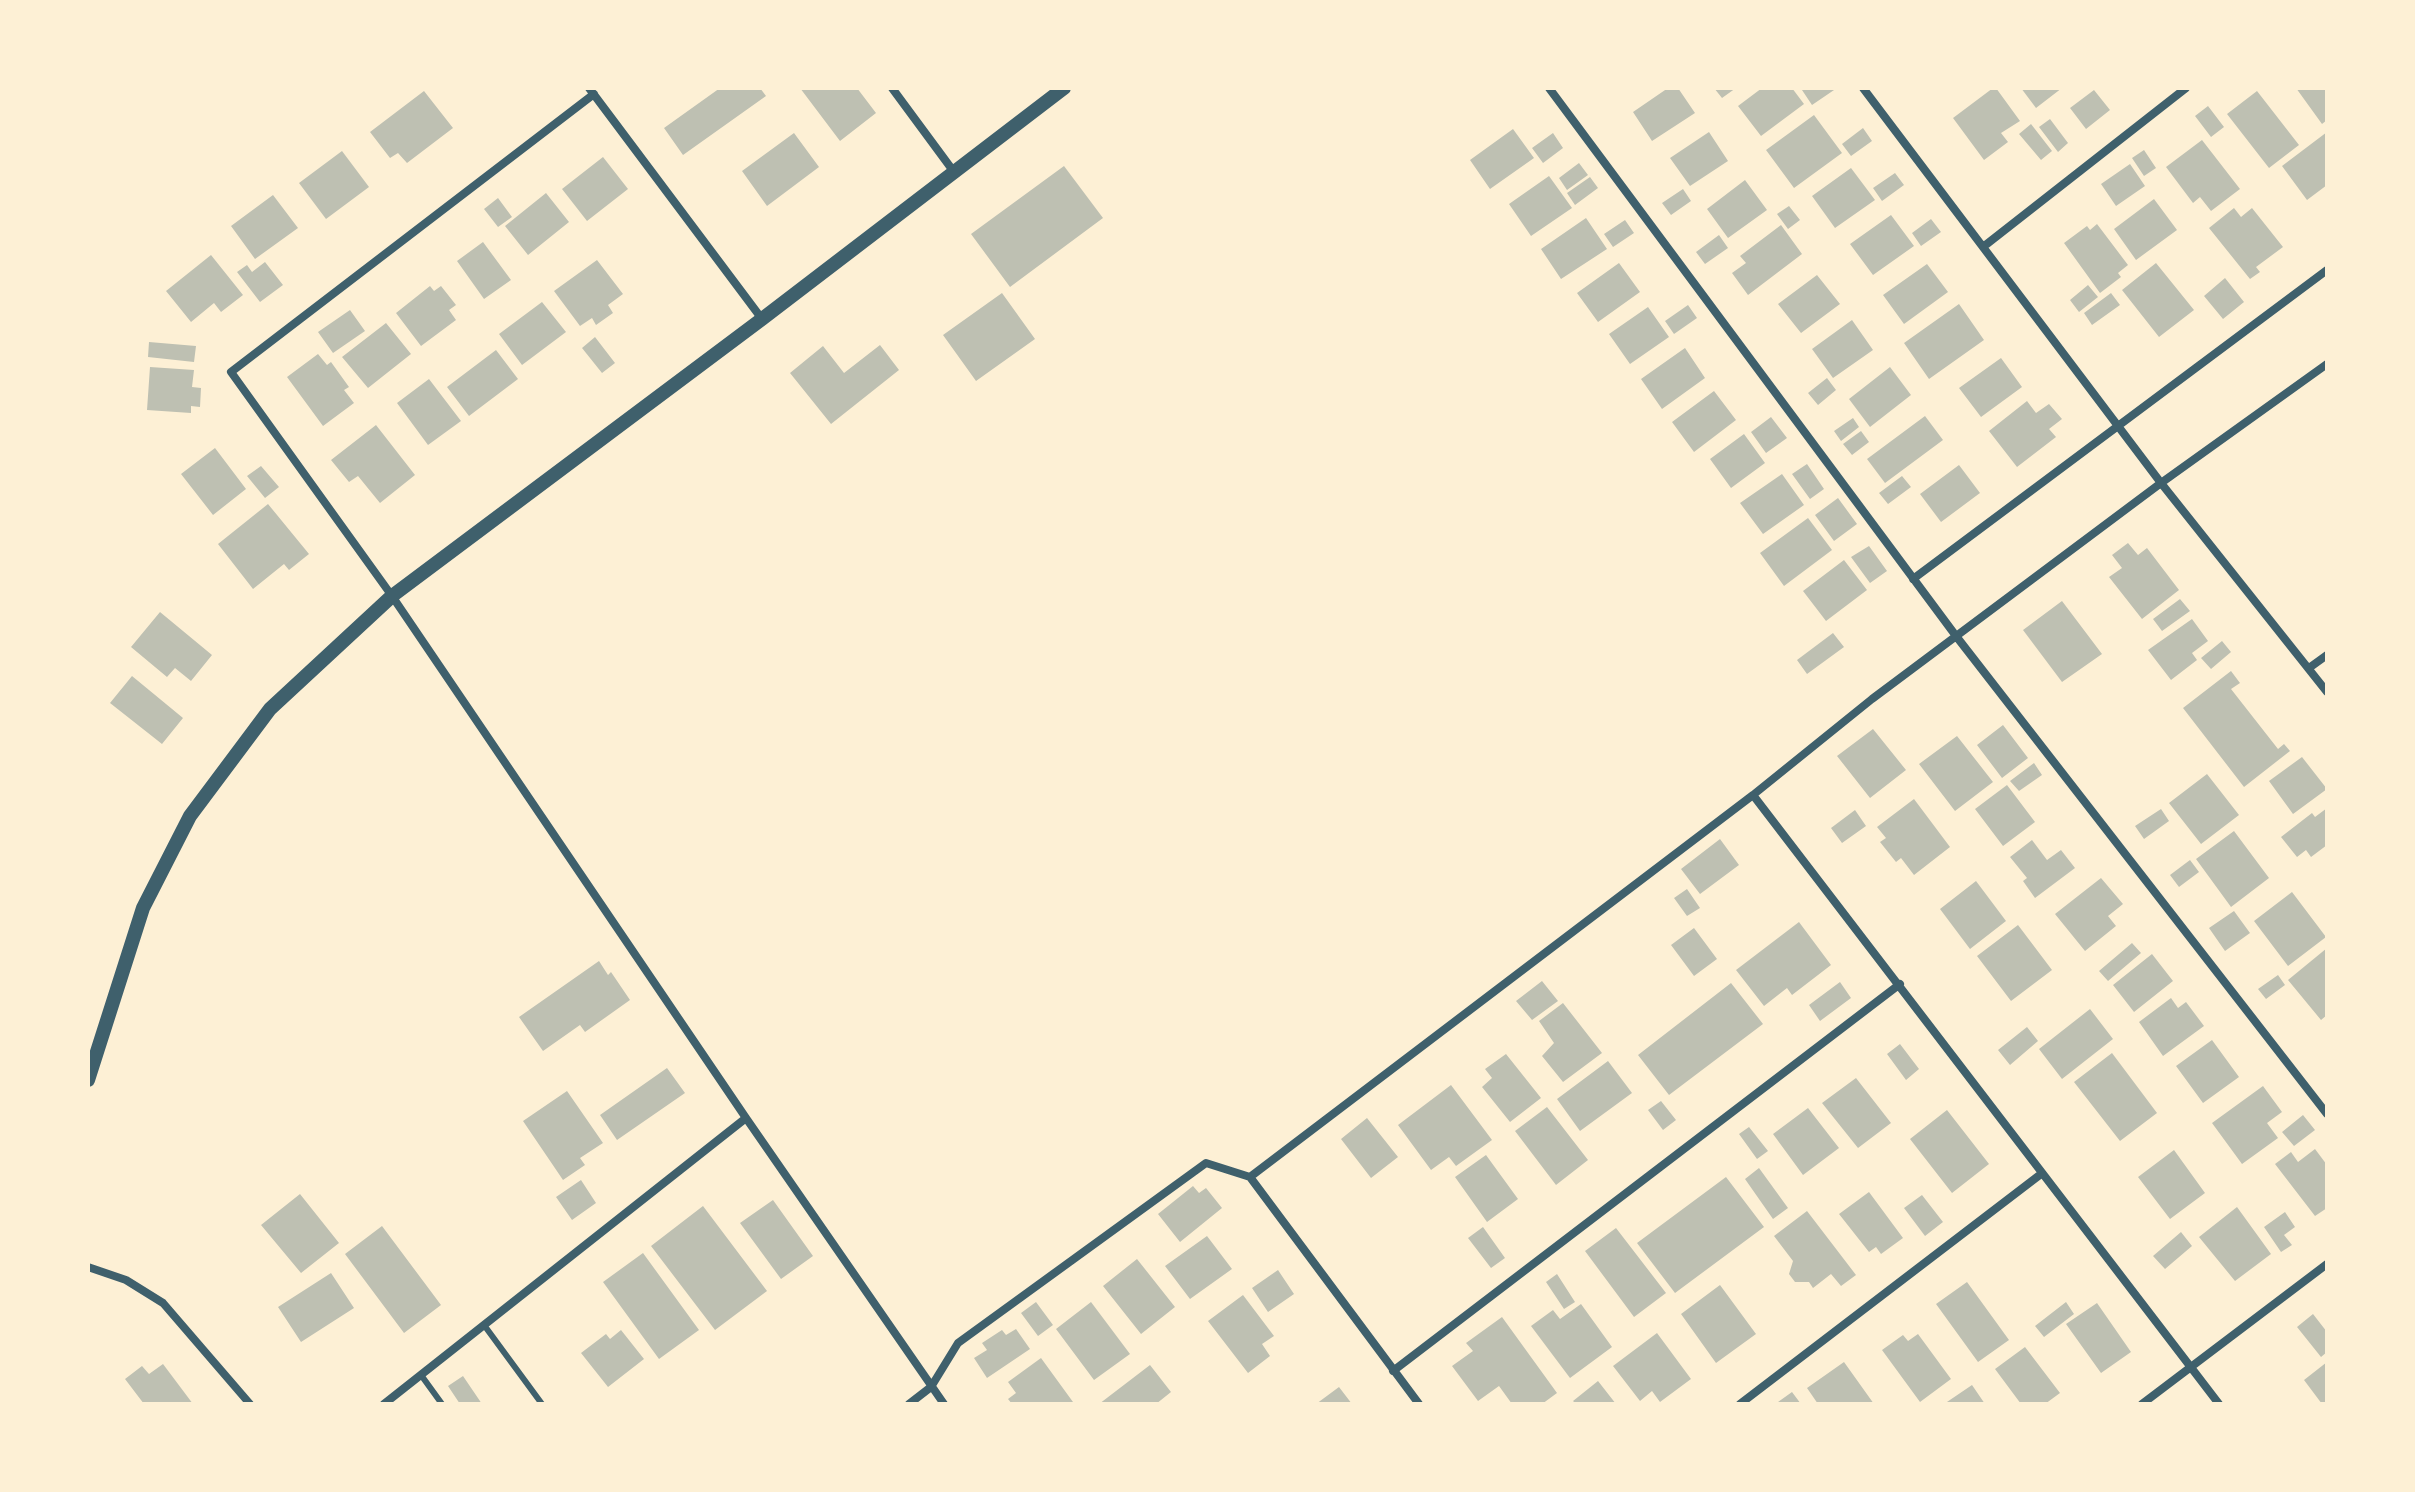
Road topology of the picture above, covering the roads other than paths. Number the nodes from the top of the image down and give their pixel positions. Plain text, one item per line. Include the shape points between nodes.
1 (892, 88) edge
2 (1064, 88) edge
3 (1549, 88) edge
4 (1863, 88) edge
5 (2186, 88) edge
6 (591, 91) edge
7 (954, 172) junction
8 (1983, 247) junction
9 (2327, 270) edge
10 (762, 319) junction
11 (2327, 364) edge
12 (2118, 426) junction
13 (2161, 483) junction
14 (1913, 579) junction
15 (392, 596) junction
16 (1956, 636) junction
17 (2327, 655) edge
18 (2309, 668) junction
19 (2327, 692) edge
20 (1753, 795) junction
21 (1900, 984) junction
22 (88, 1080) edge
23 (2327, 1114) edge
24 (746, 1118) junction
25 (2041, 1174) junction
26 (1250, 1177) junction
27 (2327, 1264) edge
28 (88, 1267) edge
29 (484, 1325) junction
30 (2191, 1367) junction
31 (1393, 1371) junction
32 (421, 1375) junction
33 (931, 1387) junction
34 (250, 1404) edge
35 (384, 1404) edge
36 (442, 1404) edge
37 (542, 1404) edge
38 (909, 1404) edge
39 (944, 1404) edge
40 (1419, 1404) edge
41 (1740, 1404) edge
42 (2142, 1404) edge
43 (2219, 1404) edge

1 - 7 street
2 - 7 street
3 - 14 street
4 - 8 street
5 - 8 street
6 - 10 street
6 - 15 street via 231,372
7 - 10 street
8 - 12 street
9 - 12 street
10 - 15 street
11 - 13 street
12 - 13 street
12 - 14 street
13 - 16 street
13 - 18 street
14 - 16 street
15 - 22 street via 270,709 190,816 143,908
15 - 24 street
16 - 20 street
16 - 23 street
17 - 18 street
18 - 19 street
20 - 21 street
20 - 26 street
21 - 25 street
21 - 31 street
24 - 29 street
24 - 33 street
25 - 30 street
25 - 41 street
26 - 31 street
26 - 33 street via 1206,1163 958,1343
27 - 30 street
28 - 34 street via 126,1280 163,1303
29 - 32 street
29 - 37 lane
30 - 42 street
30 - 43 street
31 - 40 street
32 - 35 street
32 - 36 lane
33 - 38 street
33 - 39 street

